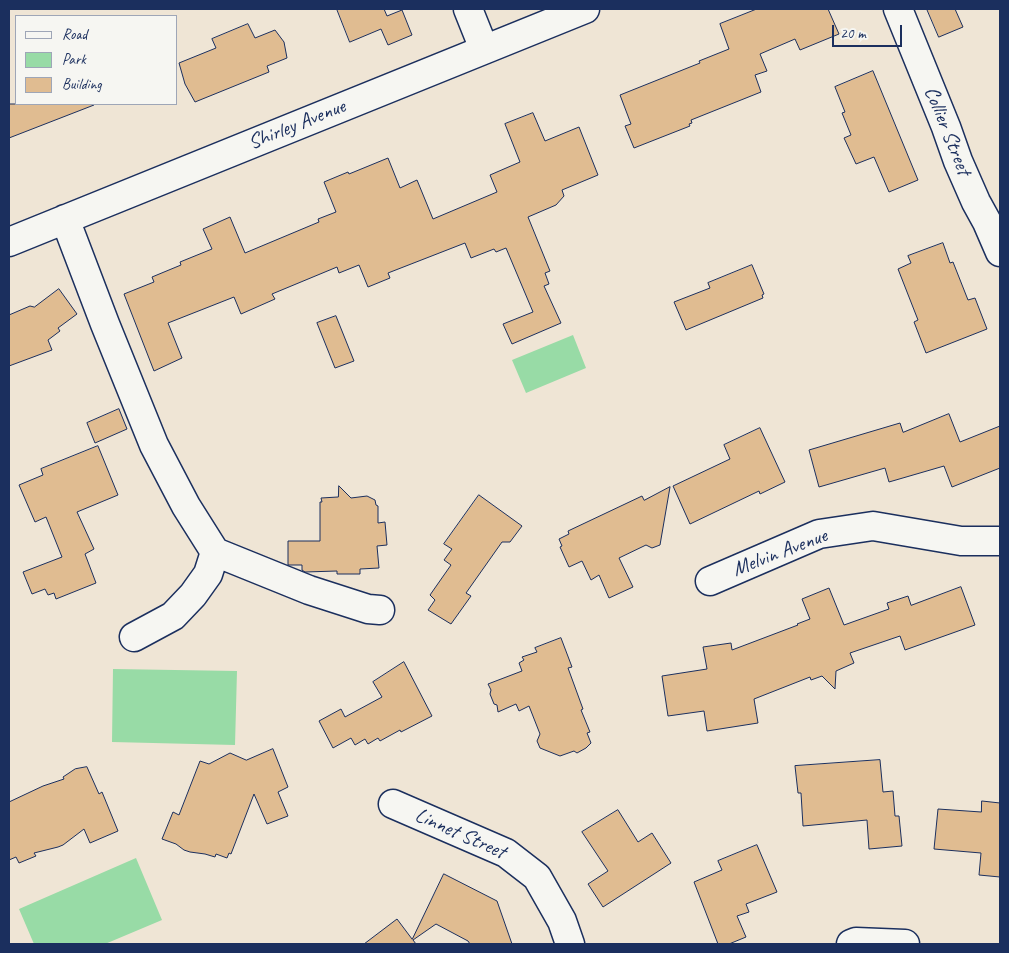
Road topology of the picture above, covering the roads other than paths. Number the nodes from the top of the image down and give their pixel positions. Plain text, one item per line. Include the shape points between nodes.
1 (468, 9) edge
2 (585, 9) edge
3 (898, 9) edge
4 (484, 49) junction
5 (64, 219) junction
6 (9, 242) edge
7 (1000, 252) edge
8 (1000, 541) edge
9 (215, 552) junction
10 (710, 581) dead end
11 (380, 610) dead end
12 (134, 636) dead end
13 (393, 804) dead end
14 (570, 944) edge
15 (851, 944) edge
16 (905, 944) edge

1 - 4 street
2 - 4 street, Shirley Avenue
3 - 7 street, Collier Street via 958,161
4 - 5 street, Shirley Avenue
5 - 6 street, Shirley Avenue
5 - 9 street via 154,445
8 - 10 street, Melvin Avenue via 961,541 873,526 819,534
9 - 11 street via 309,590
9 - 12 street via 208,574 173,616
13 - 14 street, Linnet Street via 506,853 522,865 537,877 562,921
15 - 16 street

